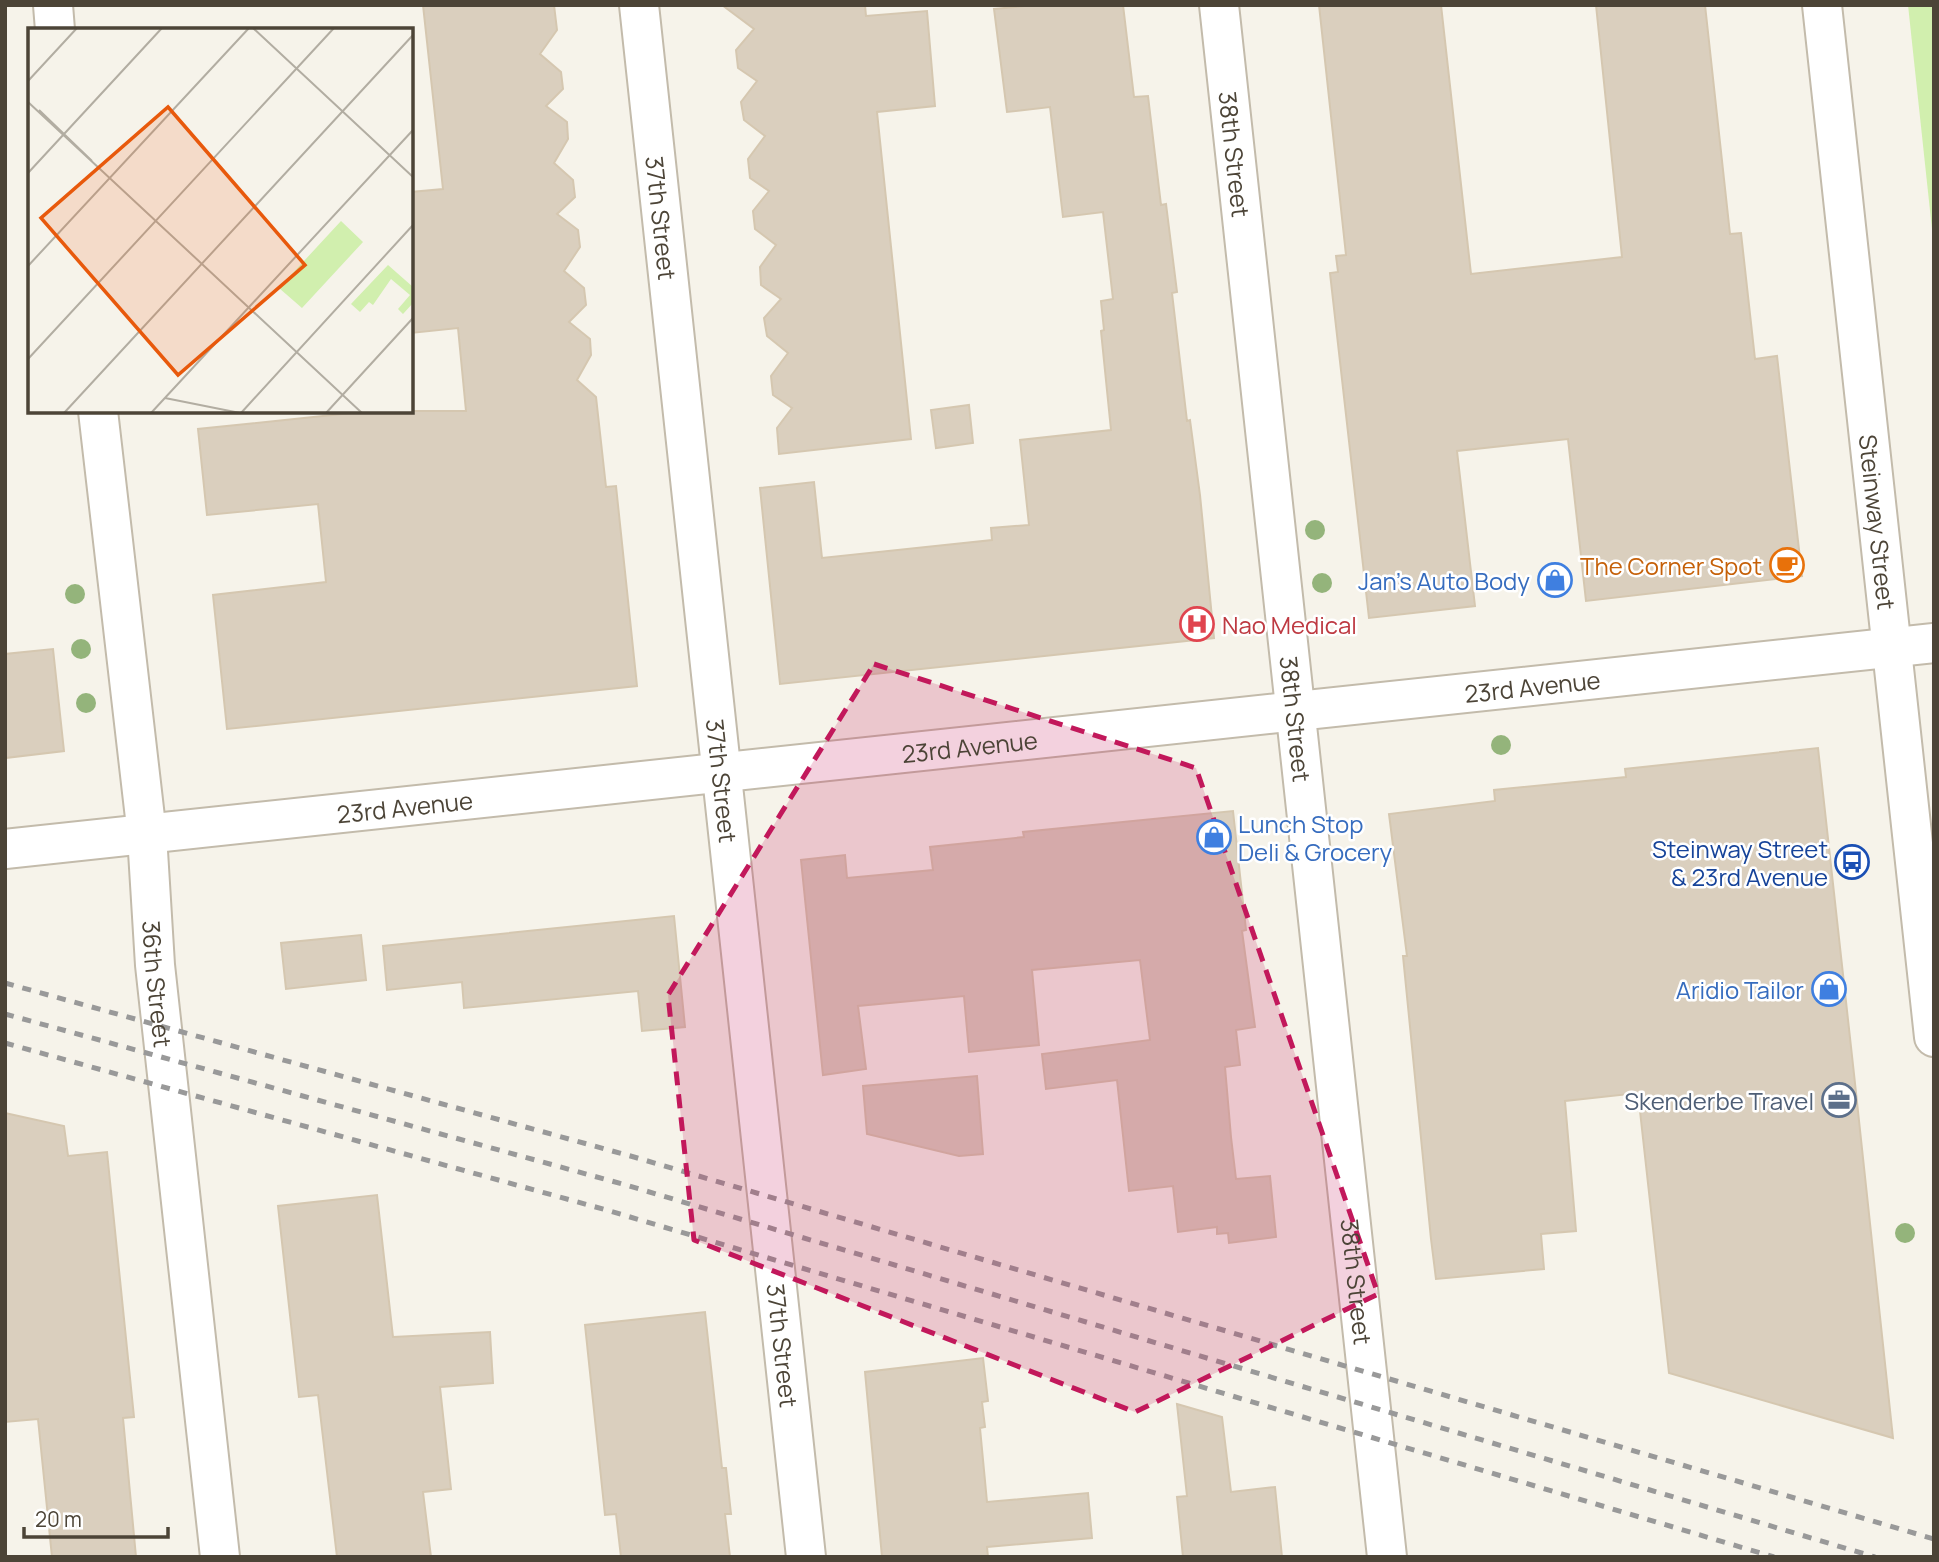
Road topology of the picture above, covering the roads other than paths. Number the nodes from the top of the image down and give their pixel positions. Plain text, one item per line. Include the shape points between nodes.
1 (53, 5) edge
2 (639, 5) edge
3 (1219, 5) edge
4 (1822, 5) edge
5 (55, 28) edge
6 (99, 413) edge
7 (1934, 643) edge
8 (1891, 648) junction
9 (1295, 713) junction
10 (723, 775) junction
11 (147, 835) junction
12 (5, 849) edge
13 (1934, 1037) edge
14 (220, 1557) edge
15 (806, 1557) edge
16 (1387, 1557) edge

1 - 5 street
2 - 10 street, 37th Street
3 - 9 street, 38th Street
4 - 8 street, Steinway Street
6 - 11 street, 36th Street
7 - 8 street, 23rd Avenue
8 - 9 street, 23rd Avenue
8 - 13 street, Steinway Street
9 - 10 street, 23rd Avenue
9 - 16 street, 38th Street
10 - 11 street, 23rd Avenue
10 - 15 street, 37th Street
11 - 12 street, 23rd Avenue
11 - 14 street, 36th Street via 155,965

